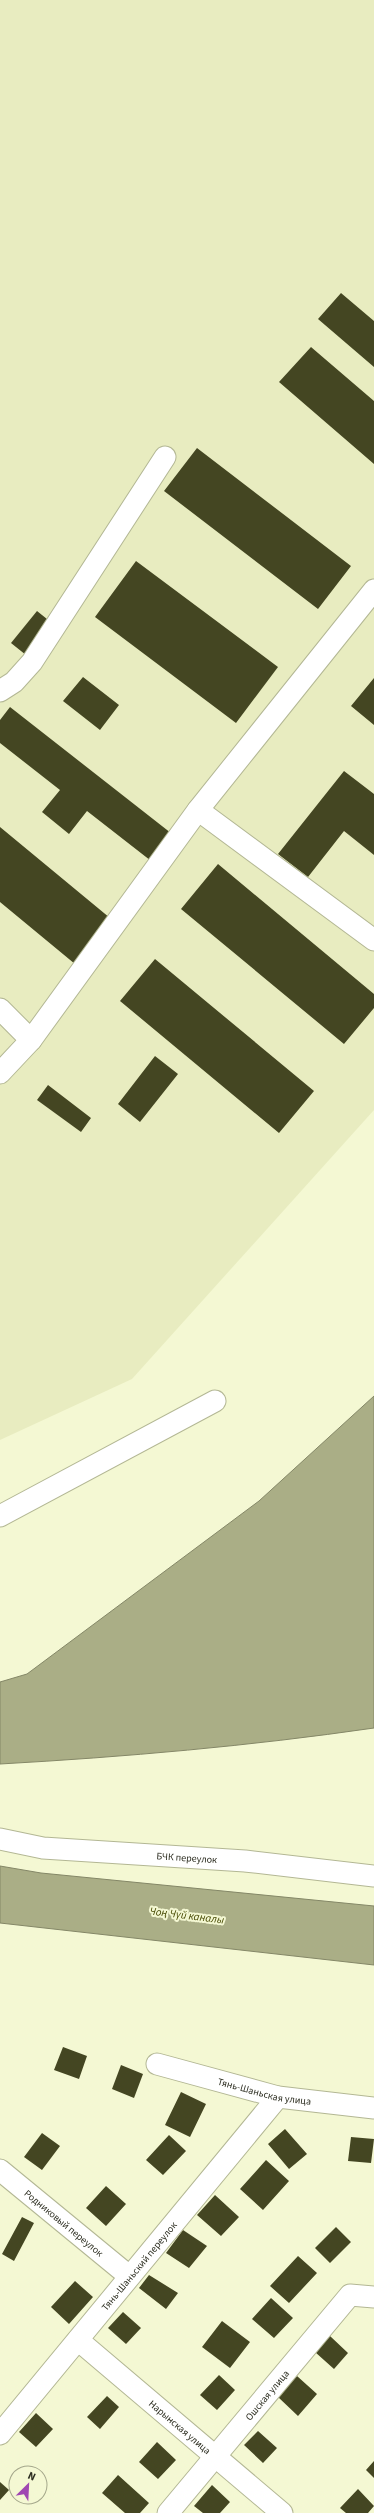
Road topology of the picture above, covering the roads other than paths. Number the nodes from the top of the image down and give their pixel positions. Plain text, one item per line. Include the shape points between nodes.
1 (165, 457) dead end
2 (373, 593) edge
3 (0, 691) edge
4 (198, 810) junction
5 (374, 940) edge
6 (0, 1009) edge
7 (31, 1040) junction
8 (0, 1073) edge
9 (215, 1401) dead end
10 (0, 1516) edge
11 (0, 1839) edge
12 (374, 1876) edge
13 (157, 2064) dead end
14 (278, 2097) junction
15 (374, 2108) edge
16 (0, 2170) edge
17 (129, 2276) junction
18 (374, 2297) edge
19 (78, 2340) junction
20 (0, 2434) edge
21 (216, 2455) junction
22 (168, 2513) edge
23 (282, 2513) edge

1 - 3 street via 32,662 14,682
2 - 4 street
4 - 5 street
4 - 7 street
6 - 7 street
7 - 8 street
9 - 10 street
11 - 12 street, БЧК переулок via 43,1848 245,1861
13 - 14 street, Тянь-Шаньская улица
14 - 15 street, Тянь-Шаньская улица
14 - 17 street, Тянь-Шаньский переулок
16 - 17 street, Родниковый переулок
17 - 19 street, Тянь-Шаньский переулок
18 - 21 street, Ошская улица via 350,2295
19 - 20 street, Тянь-Шаньский переулок
19 - 21 street, Нарынская улица
21 - 22 street, Ошская улица
21 - 23 street, Нарынская улица

